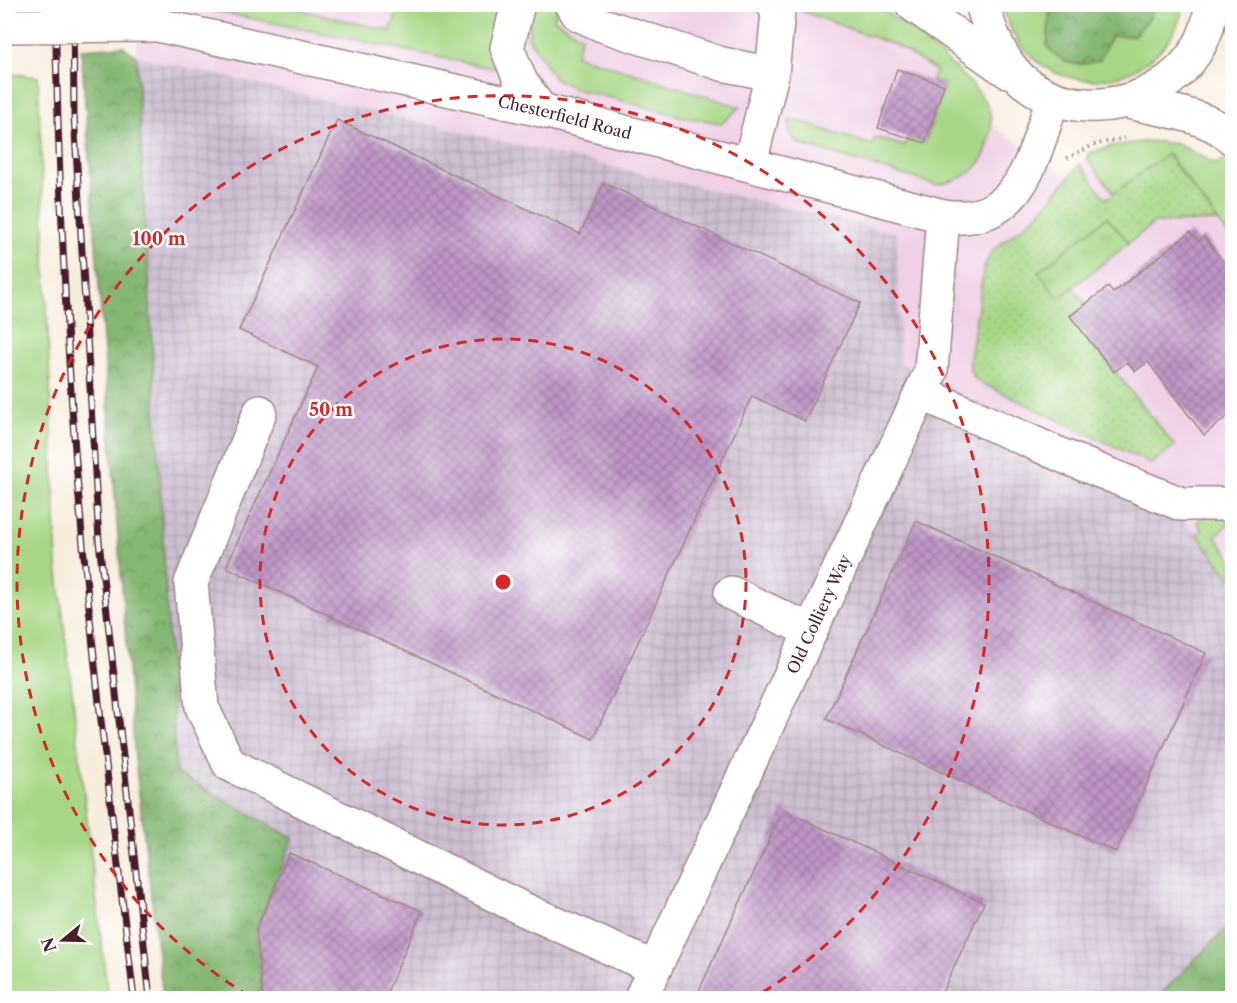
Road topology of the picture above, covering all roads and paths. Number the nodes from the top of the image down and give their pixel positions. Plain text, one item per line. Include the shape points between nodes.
1 (518, 4) edge
2 (572, 4) edge
3 (912, 4) edge
4 (982, 4) edge
5 (1211, 4) edge
6 (776, 8) edge
7 (4, 26) edge
8 (772, 74) junction
9 (1040, 92) junction
10 (1128, 102) junction
11 (541, 110) junction
12 (1133, 137) dead end
13 (1233, 138) edge
14 (750, 163) junction
15 (1025, 176) junction
16 (943, 216) junction
17 (921, 393) junction
18 (260, 412) dead end
19 (1233, 504) edge
20 (731, 593) dead end
21 (811, 631) junction
22 (655, 968) junction
23 (641, 999) edge

1 - 11 main road via 507,48 521,82
2 - 8 main road via 578,14 602,25 722,64
3 - 9 main road
4 - 9 main road via 992,39
5 - 10 main road via 1210,24 1188,64 1158,90
6 - 8 main road
7 - 11 main road, Chesterfield Road, bridge via 157,25
8 - 14 main road
9 - 10 main road via 1088,106
9 - 15 main road, Chesterfield Road
10 - 13 main road via 1194,117
11 - 14 main road, Chesterfield Road
12 - 15 path via 1096,144
14 - 16 main road, Chesterfield Road
15 - 16 main road, Chesterfield Road via 1004,204 991,212 961,219
16 - 17 main road, Old Colliery Way via 931,371
17 - 19 main road via 1180,504
17 - 21 main road, Old Colliery Way
18 - 22 main road via 191,583 202,707 229,764 522,909
20 - 21 main road
21 - 22 main road, Old Colliery Way
22 - 23 main road, Old Colliery Way

